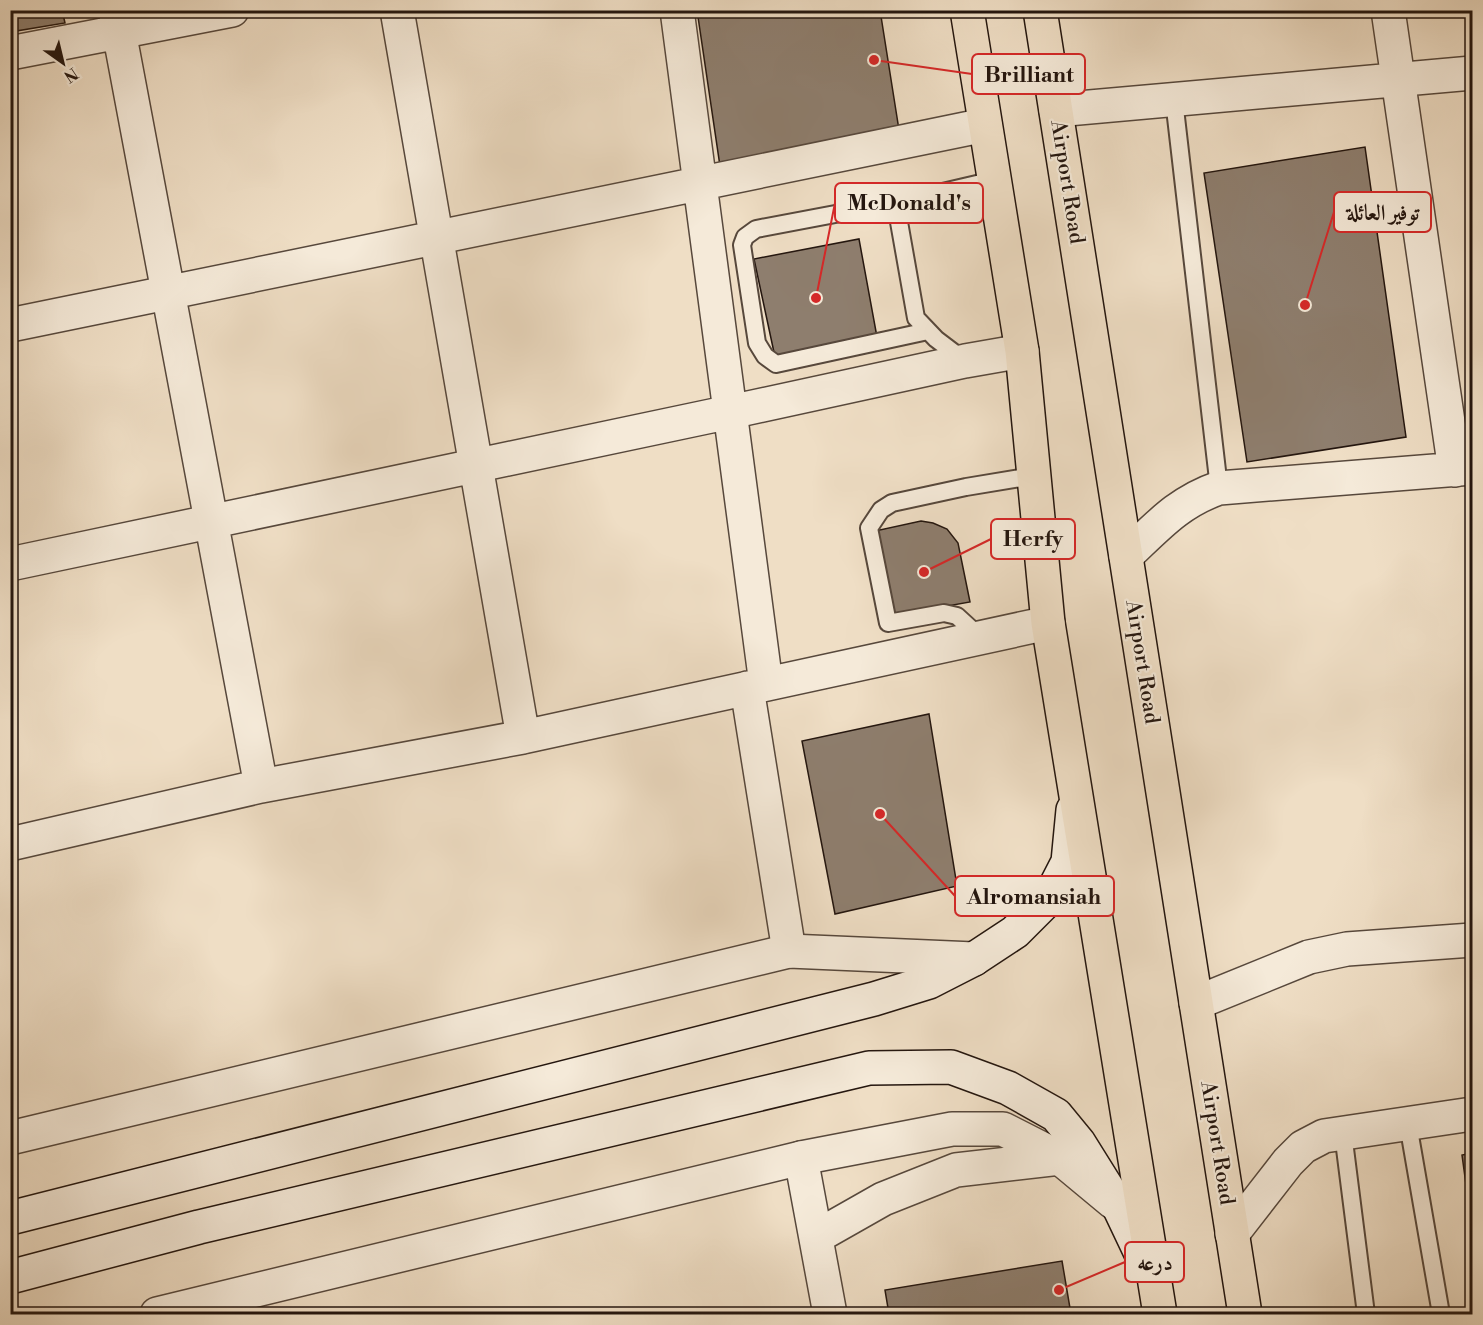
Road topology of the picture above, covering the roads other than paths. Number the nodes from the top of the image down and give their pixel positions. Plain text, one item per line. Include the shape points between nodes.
1 (232, 10) edge
2 (397, 10) edge
3 (677, 10) edge
4 (967, 10) edge
5 (1040, 10) edge
6 (1388, 10) edge
7 (117, 21) edge
8 (10, 53) edge
9 (1473, 73) edge
10 (1399, 80) junction
11 (1174, 100) junction
12 (1056, 110) junction
13 (985, 124) junction
14 (994, 180) junction
15 (700, 183) junction
16 (904, 201) junction
17 (436, 238) junction
18 (168, 293) junction
19 (10, 325) edge
20 (928, 331) junction
21 (1022, 351) junction
22 (965, 361) junction
23 (730, 412) junction
24 (476, 466) junction
25 (1464, 469) edge
26 (1034, 476) junction
27 (1219, 488) junction
28 (211, 521) junction
29 (1126, 556) junction
30 (10, 564) edge
31 (1048, 623) junction
32 (981, 638) junction
33 (756, 686) junction
34 (524, 737) junction
35 (261, 786) junction
36 (1075, 790) junction
37 (10, 844) edge
38 (1473, 940) edge
39 (789, 951) junction
40 (974, 959) junction
41 (1196, 1003) junction
42 (1473, 1114) edge
43 (1408, 1124) junction
44 (1343, 1133) junction
45 (10, 1138) edge
46 (801, 1158) junction
47 (1059, 1158) junction
48 (1119, 1207) junction
49 (10, 1218) edge
50 (1232, 1234) junction
51 (816, 1237) junction
52 (10, 1277) edge
53 (1155, 1283) junction
54 (157, 1314) edge
55 (830, 1314) edge
56 (1160, 1314) edge
57 (1245, 1314) edge
58 (1366, 1314) edge
59 (1441, 1314) edge

1 - 7 street
2 - 17 street
3 - 15 street
4 - 13 main road
5 - 12 main road, Airport Road
6 - 10 street
7 - 8 street
7 - 18 street
9 - 10 street
10 - 11 street
10 - 25 street
11 - 12 street
11 - 27 lane
12 - 29 main road, Airport Road
13 - 14 main road
13 - 15 street
14 - 16 lane
14 - 21 main road
15 - 17 street
15 - 23 street
16 - 20 lane via 898,222 916,318
16 - 20 lane via 756,230 745,237 742,245 757,343 776,364
17 - 18 street
17 - 24 street
18 - 19 street
18 - 28 street
20 - 22 lane
21 - 22 street
21 - 26 main road
22 - 23 street
23 - 24 street
23 - 33 street
24 - 28 street
24 - 34 street
25 - 27 street
26 - 31 main road
26 - 32 lane via 892,503 881,510 868,528 888,623 944,613 957,616
27 - 29 street via 1174,512
28 - 30 street
28 - 35 street
29 - 41 main road, Airport Road
31 - 32 street
31 - 36 main road
32 - 33 street
33 - 34 street
33 - 39 street
34 - 35 street
35 - 37 street
36 - 40 street via 1068,862 1050,897 1015,932
36 - 53 main road
38 - 41 street via 1347,949 1309,957
39 - 40 street
39 - 45 street
40 - 49 street via 928,982 874,999
41 - 50 main road, Airport Road
42 - 43 street
43 - 44 street
43 - 59 lane
44 - 50 street via 1324,1136 1303,1147
44 - 58 lane
46 - 47 street via 952,1129 1003,1129
46 - 51 street
46 - 54 street
47 - 48 street
47 - 51 street via 956,1170 883,1199
48 - 52 street via 1079,1143 1056,1115 1008,1088 951,1067 869,1068 211,1224
48 - 53 street
50 - 57 main road, Airport Road
51 - 55 street
53 - 56 main road

